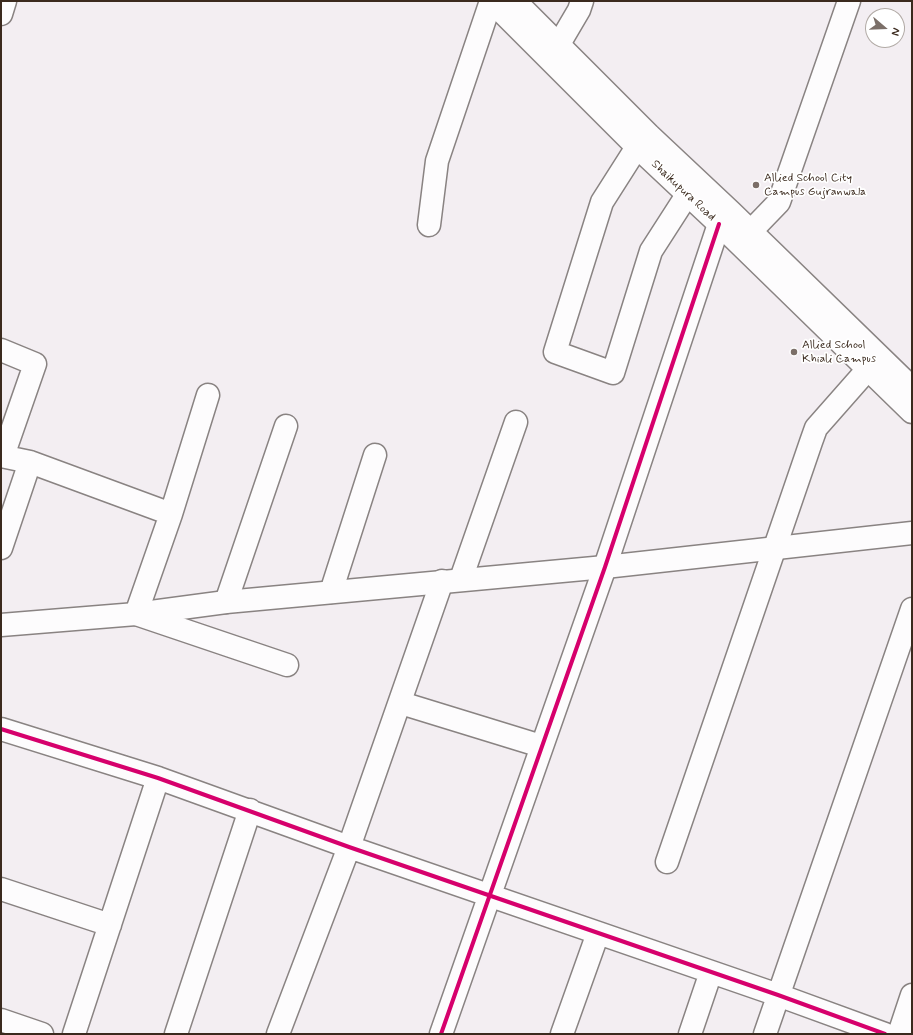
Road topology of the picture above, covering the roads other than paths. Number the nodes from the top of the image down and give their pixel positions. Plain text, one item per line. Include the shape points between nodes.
1 (5, 1) edge
2 (491, 1) edge
3 (515, 1) edge
4 (582, 1) edge
5 (849, 1) edge
6 (1, 14) edge
7 (559, 44) junction
8 (637, 147) junction
9 (687, 195) junction
10 (719, 224) junction
11 (429, 225) dead end
12 (751, 232) junction
13 (1, 350) edge
14 (868, 369) junction
15 (912, 388) edge
16 (208, 395) dead end
17 (912, 412) edge
18 (516, 422) dead end
19 (286, 426) dead end
20 (375, 455) dead end
21 (2, 456) edge
22 (30, 462) junction
23 (171, 514) junction
24 (912, 533) edge
25 (1, 548) edge
26 (773, 549) junction
27 (605, 567) junction
28 (452, 580) junction
29 (330, 592) junction
30 (226, 602) junction
31 (912, 609) edge
32 (136, 614) junction
33 (1, 625) edge
34 (287, 665) dead end
35 (401, 703) junction
36 (1, 728) edge
37 (541, 746) junction
38 (158, 778) junction
39 (250, 810) junction
40 (349, 847) junction
41 (667, 862) dead end
42 (1, 889) edge
43 (490, 895) junction
44 (110, 925) junction
45 (598, 933) junction
46 (711, 972) junction
47 (778, 995) junction
48 (912, 995) edge
49 (1, 1020) edge
50 (42, 1034) edge
51 (74, 1034) edge
52 (176, 1034) edge
53 (278, 1034) edge
54 (441, 1034) edge
55 (562, 1034) edge
56 (690, 1034) edge
57 (765, 1034) edge
58 (885, 1034) edge
59 (899, 1034) edge

1 - 6 street
2 - 8 street, Shaikupura Road
2 - 11 street via 437,161
3 - 7 street, Shaikupura Road
4 - 7 street
5 - 12 street via 779,202
7 - 12 street, Shaikupura Road via 649,135
8 - 9 street, Shaikupura Road
8 - 9 street via 602,202 555,352 614,373 652,252
9 - 10 street, Shaikupura Road
10 - 14 street, Shaikupura Road
10 - 27 street
12 - 15 street, Shaikupura Road
13 - 21 street via 35,364
14 - 17 street, Shaikupura Road
14 - 26 street via 816,428
16 - 23 street
18 - 28 street
19 - 30 street
20 - 29 street
21 - 22 street
22 - 23 street
22 - 25 street
23 - 32 street
24 - 26 street
26 - 27 street
26 - 41 street
27 - 28 street
27 - 37 street
28 - 29 street
28 - 35 street
29 - 30 street
30 - 32 street
31 - 47 street
32 - 33 street
32 - 34 street
35 - 37 street
35 - 40 street
36 - 38 street
37 - 43 street
38 - 39 street
38 - 44 street
39 - 40 street
39 - 52 street
40 - 43 street
40 - 53 street
42 - 44 street
43 - 45 street
43 - 54 street
44 - 51 street
45 - 46 street
45 - 55 street
46 - 47 street
46 - 56 street
47 - 57 street
47 - 58 street
48 - 59 street
49 - 50 street

